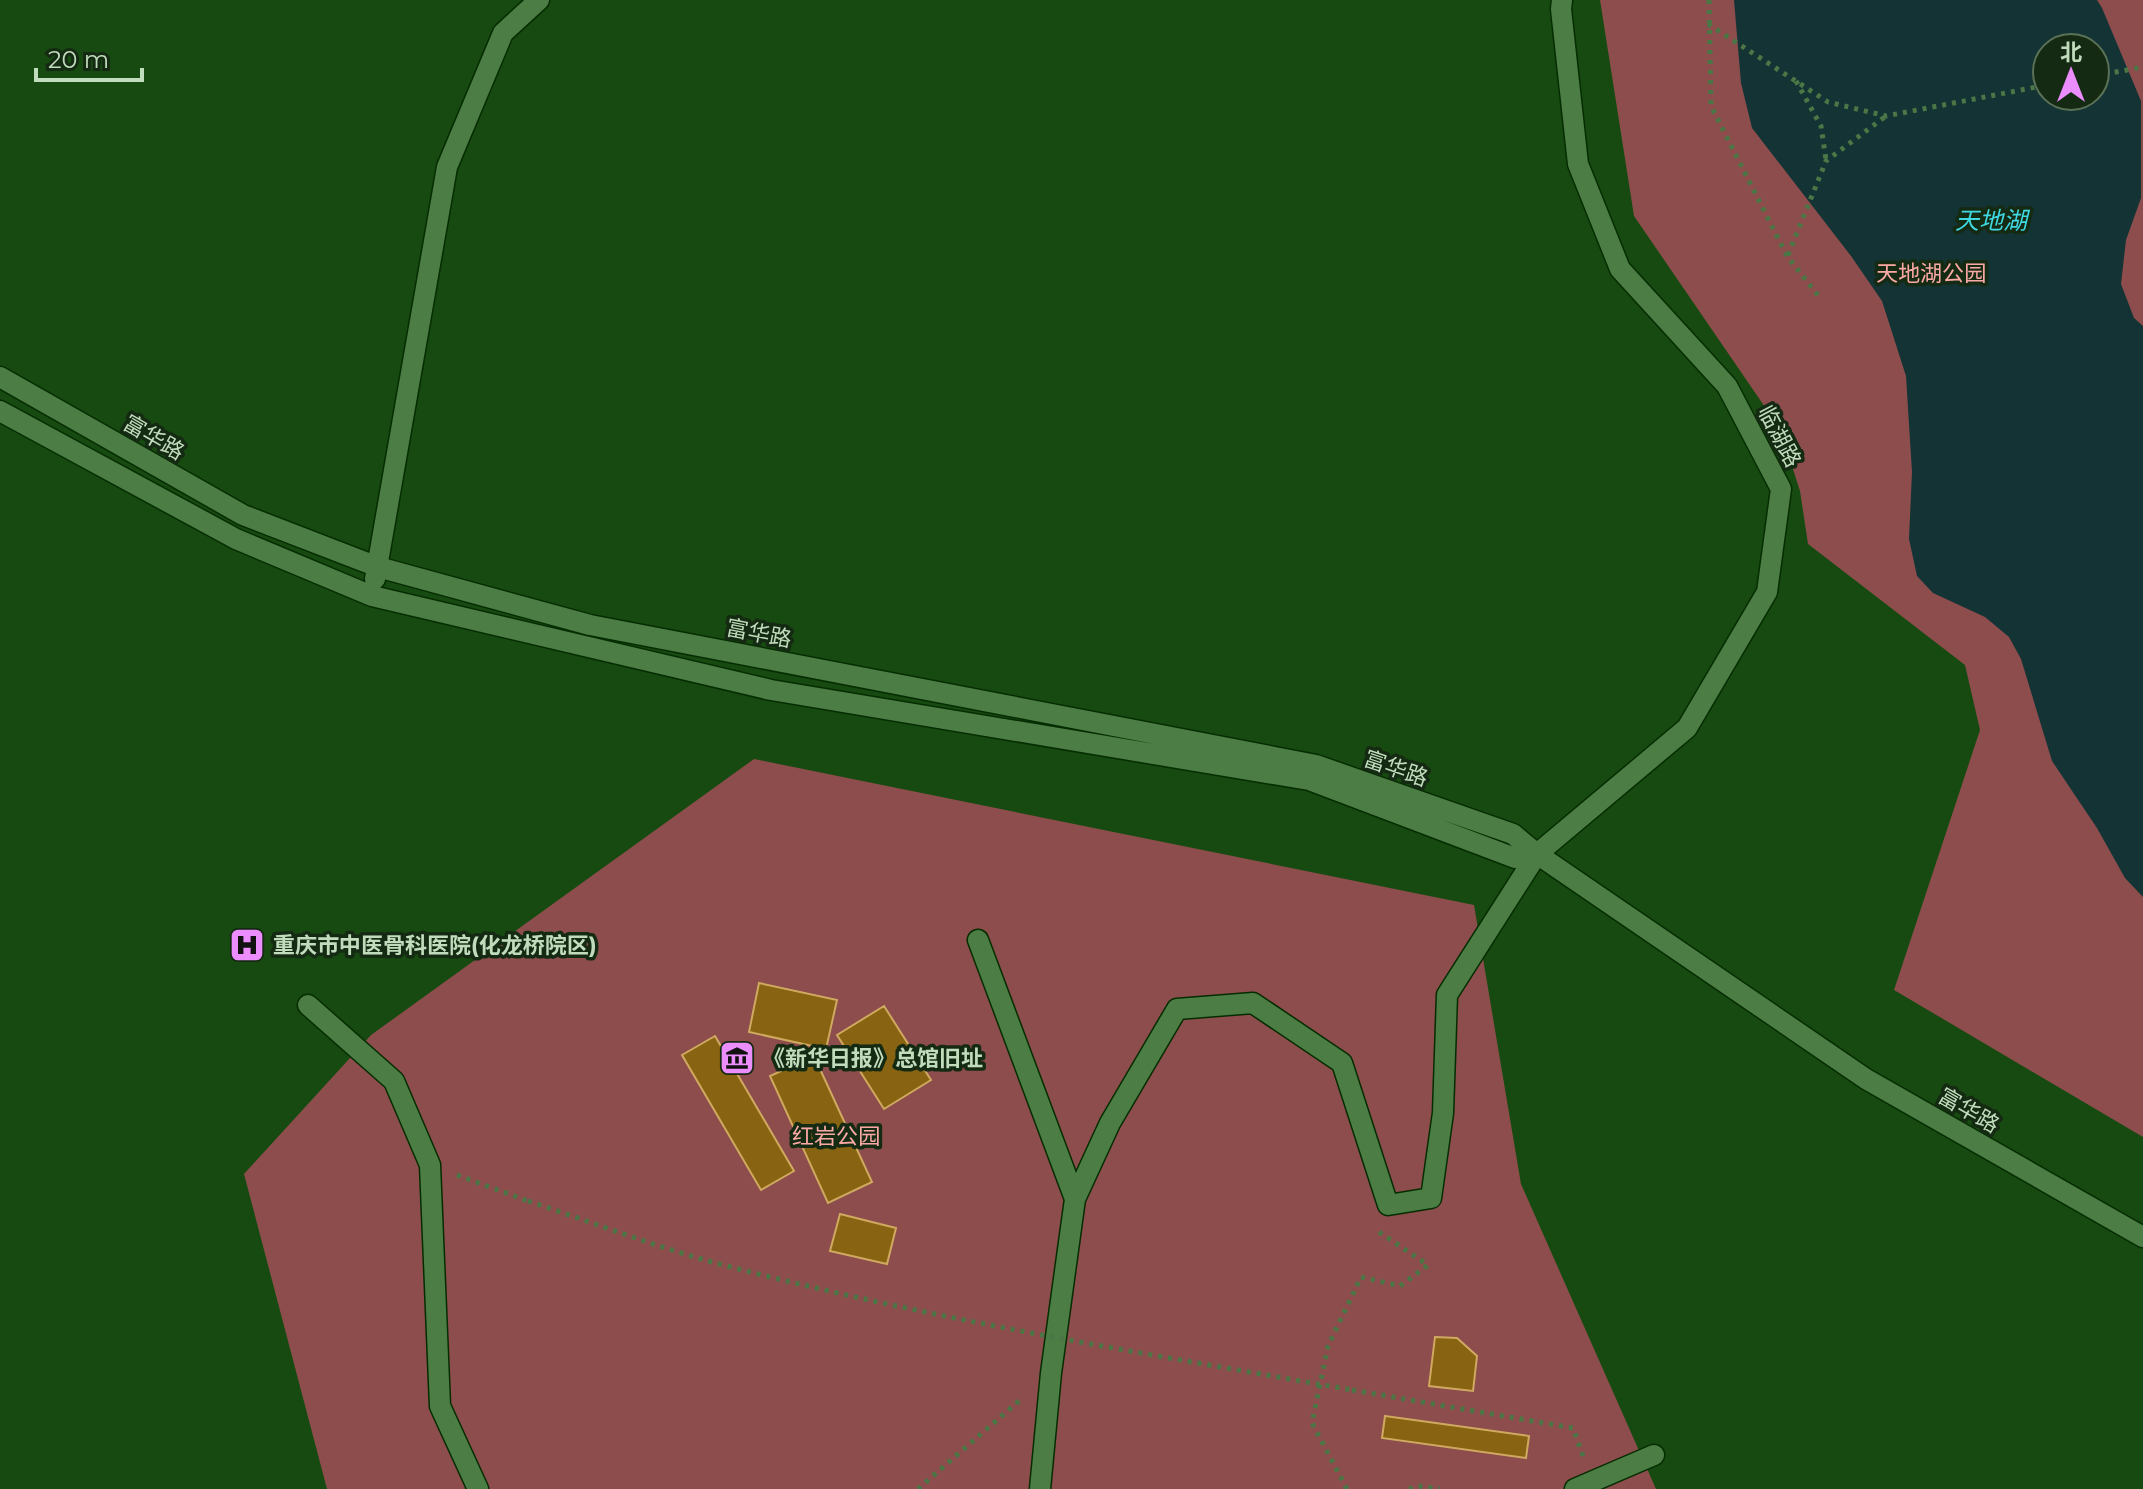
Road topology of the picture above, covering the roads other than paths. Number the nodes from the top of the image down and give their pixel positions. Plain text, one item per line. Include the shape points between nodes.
1 (539, 0) edge
2 (1562, 0) edge
3 (0, 377) edge
4 (0, 411) edge
5 (378, 567) junction
6 (372, 596) junction
7 (1537, 854) junction
8 (978, 940) dead end
9 (308, 1005) dead end
10 (1075, 1199) junction
11 (2143, 1237) edge
12 (1654, 1455) dead end
13 (478, 1489) edge
14 (1040, 1489) edge
15 (1575, 1489) edge

1 - 5 street via 503,33 447,167
2 - 7 street, 临湖路 via 1578,164 1620,269 1727,386 1781,489 1767,592 1687,728
3 - 5 street, 富华路 via 243,515
4 - 6 street, 富华路 via 236,539
5 - 6 street
5 - 7 street, 富华路 via 590,625 1316,765 1513,834
6 - 7 street, 富华路 via 771,690 1309,780 1515,858
7 - 10 street, 临湖路 via 1447,995 1443,1113 1431,1198 1388,1205 1342,1063 1253,1003 1177,1009 1110,1123
7 - 11 street, 富华路 via 1866,1079
8 - 10 street
9 - 13 street via 394,1081 430,1165 440,1406
10 - 14 street
12 - 15 street

